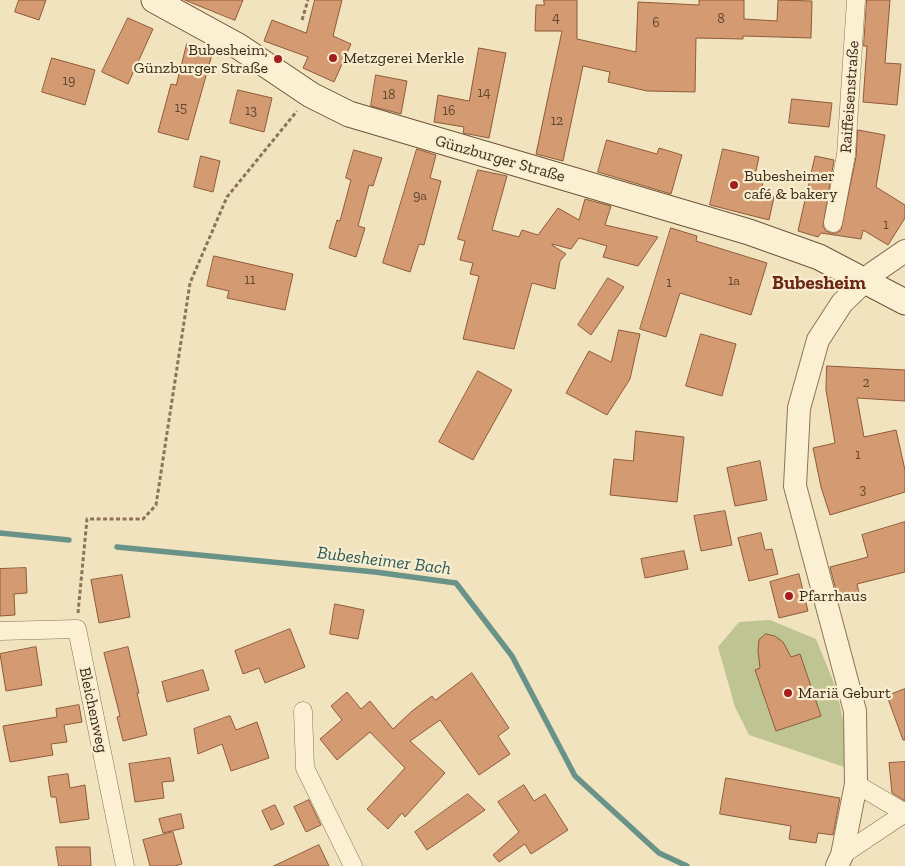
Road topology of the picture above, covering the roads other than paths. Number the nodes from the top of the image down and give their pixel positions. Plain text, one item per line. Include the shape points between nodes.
1 (154, 0) edge
2 (856, 0) edge
3 (833, 223) dead end
4 (905, 251) edge
5 (864, 281) junction
6 (905, 302) edge
7 (0, 631) edge
8 (304, 711) dead end
9 (856, 784) junction
10 (905, 813) edge
11 (839, 860) edge
12 (125, 866) edge
13 (353, 866) edge

1 - 5 main road, Günzburger Straße via 238,46 310,95 349,114 749,232 818,257
2 - 3 street, Raiffeisenstraße via 846,155
4 - 5 street
5 - 6 main road, Günzburger Straße
5 - 9 street via 842,303 818,340 799,408 795,486 855,711
7 - 12 street, Bleichenweg via 77,630
8 - 13 street via 305,768
9 - 10 street
9 - 11 street
10 - 11 street

